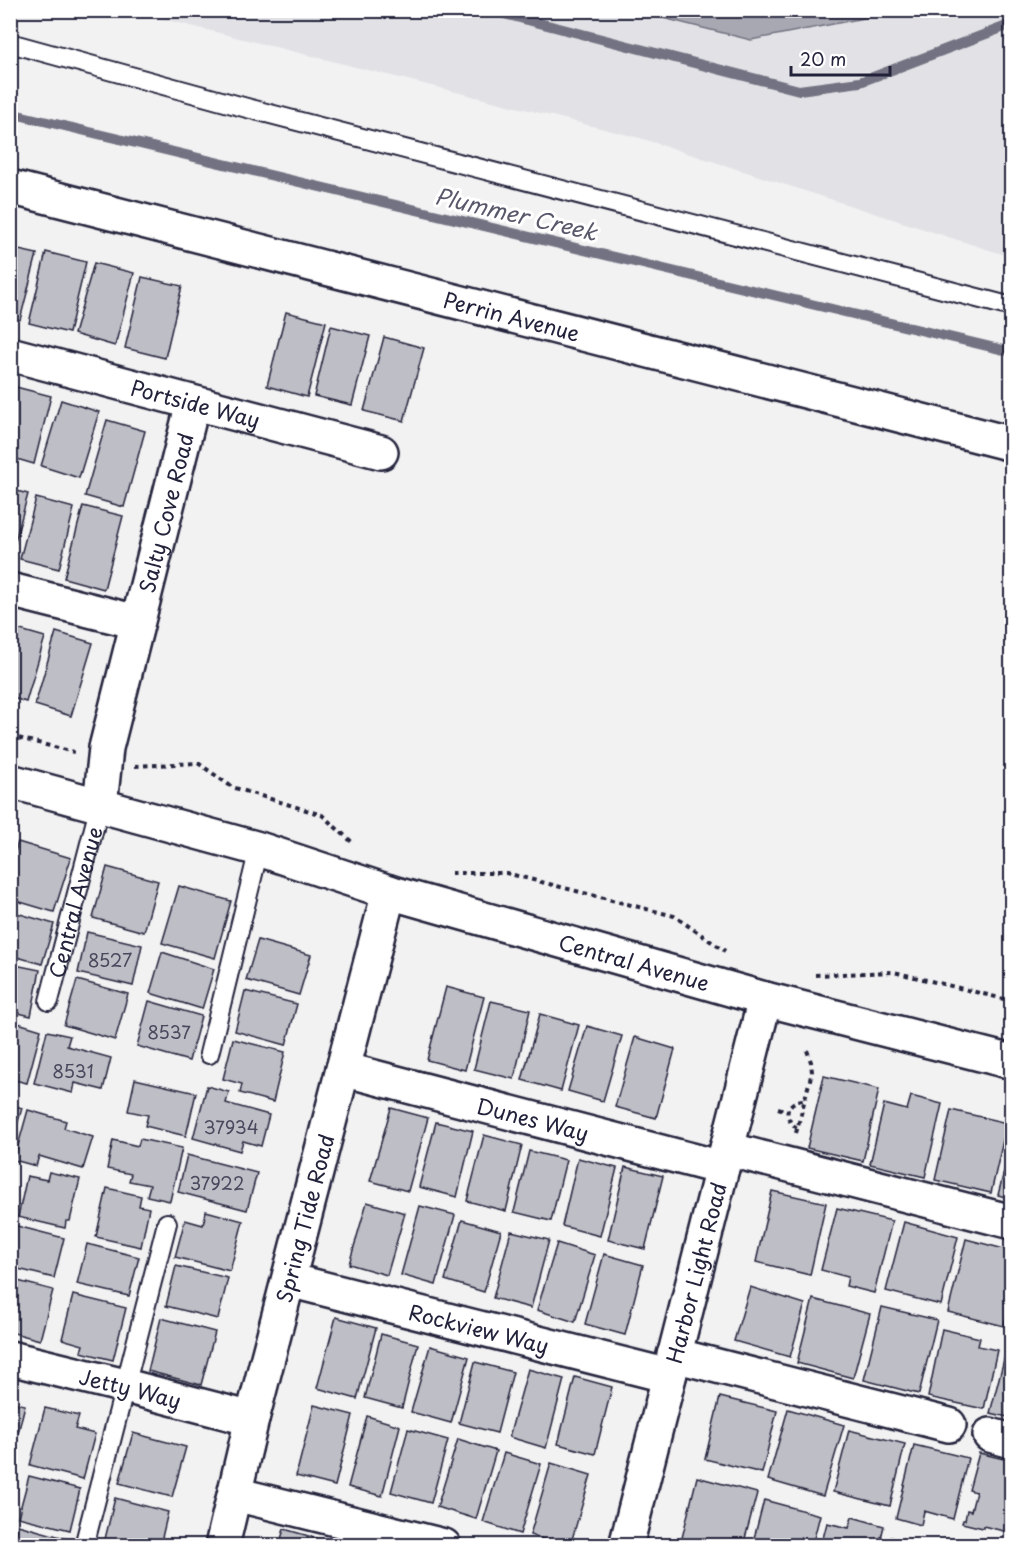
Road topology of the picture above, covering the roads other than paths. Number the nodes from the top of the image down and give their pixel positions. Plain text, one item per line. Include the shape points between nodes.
1 (10, 43) edge
2 (10, 187) edge
3 (1011, 307) edge
4 (10, 354) edge
5 (193, 403) junction
6 (1011, 444) edge
7 (381, 452) dead end
8 (10, 590) edge
9 (137, 622) junction
10 (10, 781) edge
11 (100, 805) junction
12 (259, 849) junction
13 (389, 892) junction
14 (765, 999) junction
15 (49, 1001) dead end
16 (209, 1054) dead end
17 (1011, 1062) edge
18 (343, 1069) junction
19 (725, 1159) junction
20 (1011, 1222) edge
21 (167, 1223) dead end
22 (289, 1280) junction
23 (10, 1358) edge
24 (672, 1366) junction
25 (125, 1386) junction
26 (252, 1419) junction
27 (949, 1425) dead end
28 (235, 1494) junction
29 (84, 1545) edge
30 (222, 1545) edge
31 (444, 1545) edge
32 (626, 1545) edge

1 - 3 lane
2 - 6 street, Perrin Avenue
4 - 5 street, Portside Way
5 - 7 street, Portside Way
5 - 9 street, Salty Cove Road
8 - 9 street, Salty Cove Road
9 - 11 street, Salty Cove Road via 106,748
10 - 11 street, Central Avenue
11 - 12 street, Central Avenue
11 - 15 lane, Central Avenue
12 - 13 street, Central Avenue
12 - 16 lane
13 - 14 street, Central Avenue
13 - 18 street, Spring Tide Road
14 - 17 street, Central Avenue
14 - 19 street, Harbor Light Road
18 - 19 street, Dunes Way
18 - 22 street, Spring Tide Road
19 - 20 street, Dunes Way
19 - 24 street, Harbor Light Road
21 - 25 lane
22 - 24 street, Rockview Way
22 - 26 street, Spring Tide Road
23 - 25 street, Jetty Way
24 - 27 street, Rockview Way
24 - 32 street, Harbor Light Road
25 - 26 street, Jetty Way
25 - 29 lane
26 - 28 street, Spring Tide Road
28 - 30 street, Spring Tide Road
28 - 31 street

